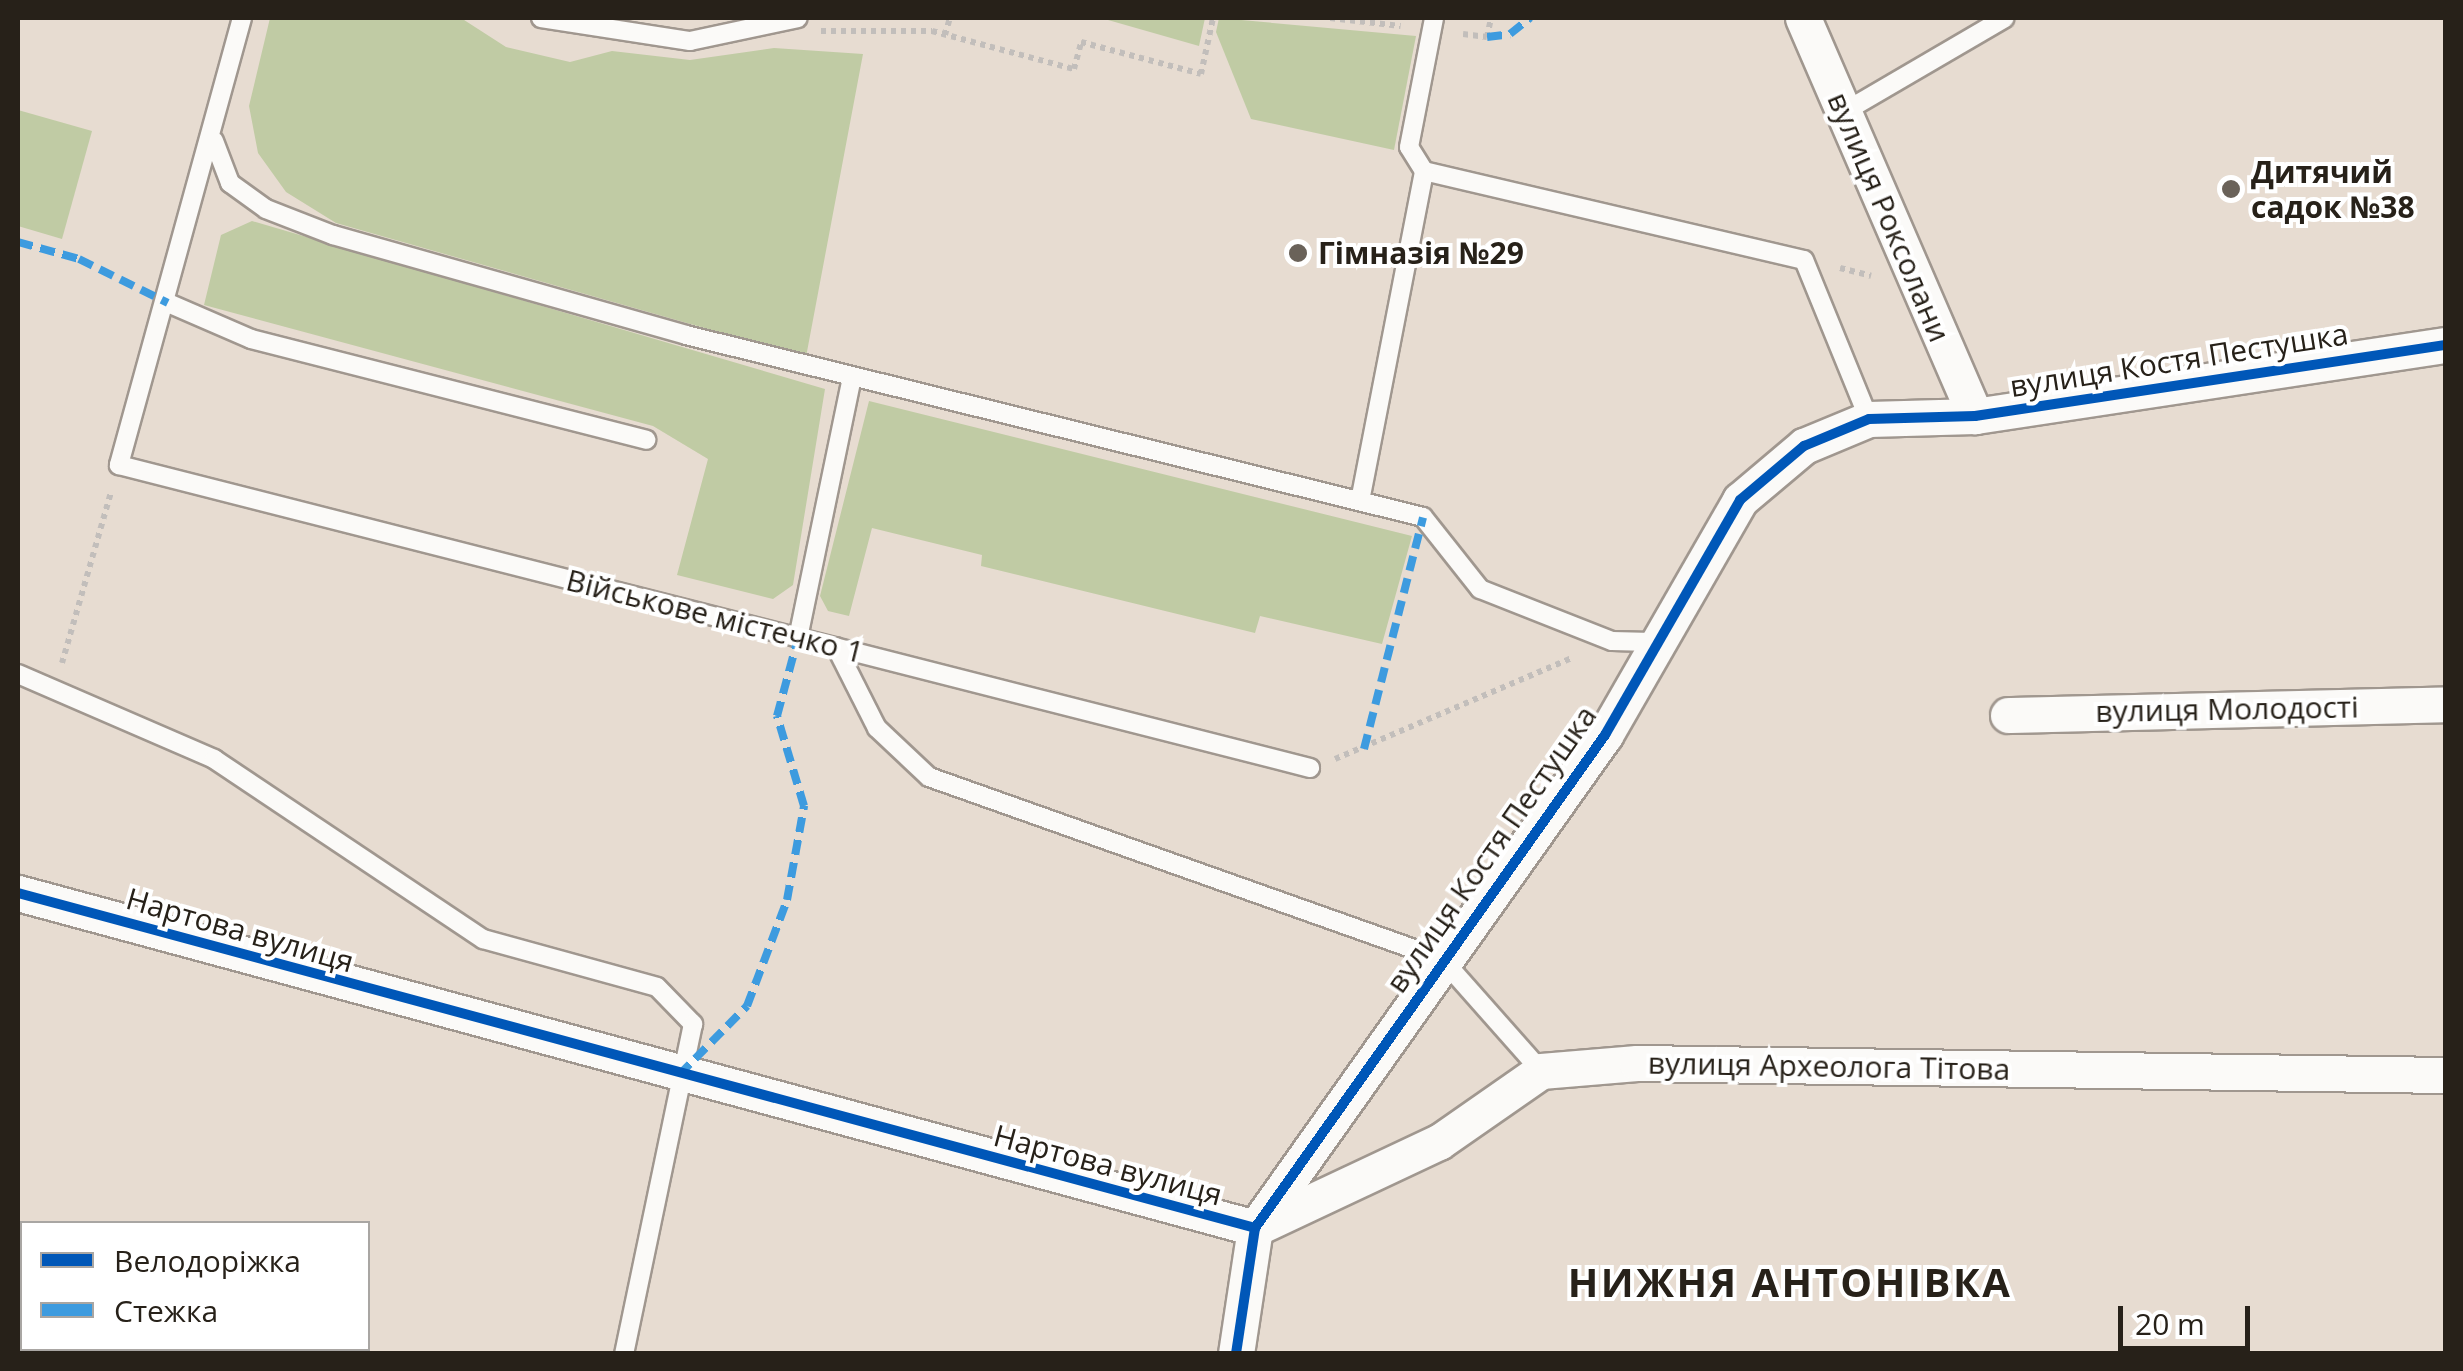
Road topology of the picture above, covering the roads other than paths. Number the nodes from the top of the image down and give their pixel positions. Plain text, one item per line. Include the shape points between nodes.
1 (242, 18) edge
2 (541, 18) edge
3 (798, 18) edge
4 (1803, 18) edge
5 (2005, 18) edge
6 (1433, 24) edge
7 (1844, 112) junction
8 (214, 141) junction
9 (1424, 171) junction
10 (168, 303) junction
11 (2446, 345) edge
12 (852, 378) junction
13 (1975, 416) junction
14 (1870, 418) junction
15 (646, 440) dead end
16 (1360, 501) junction
17 (798, 638) junction
18 (1652, 642) junction
19 (836, 647) junction
20 (18, 674) edge
21 (2446, 704) edge
22 (2008, 715) dead end
23 (1310, 768) road end
24 (18, 893) edge
25 (1442, 959) junction
26 (1541, 1071) junction
27 (2446, 1075) edge
28 (676, 1078) junction
29 (1254, 1228) junction
30 (624, 1354) edge
31 (1236, 1354) edge

1 - 8 lane
2 - 3 lane via 690,41 780,27
4 - 7 street, вулиця Роксолани
5 - 7 lane
6 - 9 lane via 1409,147
7 - 13 street, вулиця Роксолани
8 - 10 lane
8 - 12 lane via 230,183 300,222
9 - 14 lane via 1804,260
9 - 16 lane
10 - 15 lane via 251,340
10 - 17 lane, Військове містечко 1 via 119,465
11 - 13 street, вулиця Костя Пестушка
12 - 16 lane
12 - 17 lane
13 - 14 street, вулиця Костя Пестушка
14 - 18 street, вулиця Костя Пестушка via 1804,446 1740,500
16 - 18 lane via 1423,517 1480,589 1612,641
17 - 19 lane, Військове містечко 1
18 - 25 street, вулиця Костя Пестушка via 1606,734
19 - 23 lane, Військове містечко 1
19 - 25 lane via 877,728 929,777
20 - 28 lane via 56,683 214,759 483,939 656,987 693,1024
21 - 22 street, вулиця Молодості
24 - 28 street, Нартова вулиця
25 - 26 lane
25 - 29 street, вулиця Костя Пестушка
26 - 27 street, вулиця Археолога Тітова via 1638,1062
26 - 29 street, вулиця Археолога Тітова via 1439,1142
28 - 29 street, Нартова вулиця
28 - 30 lane
29 - 31 street, Нартова вулиця

